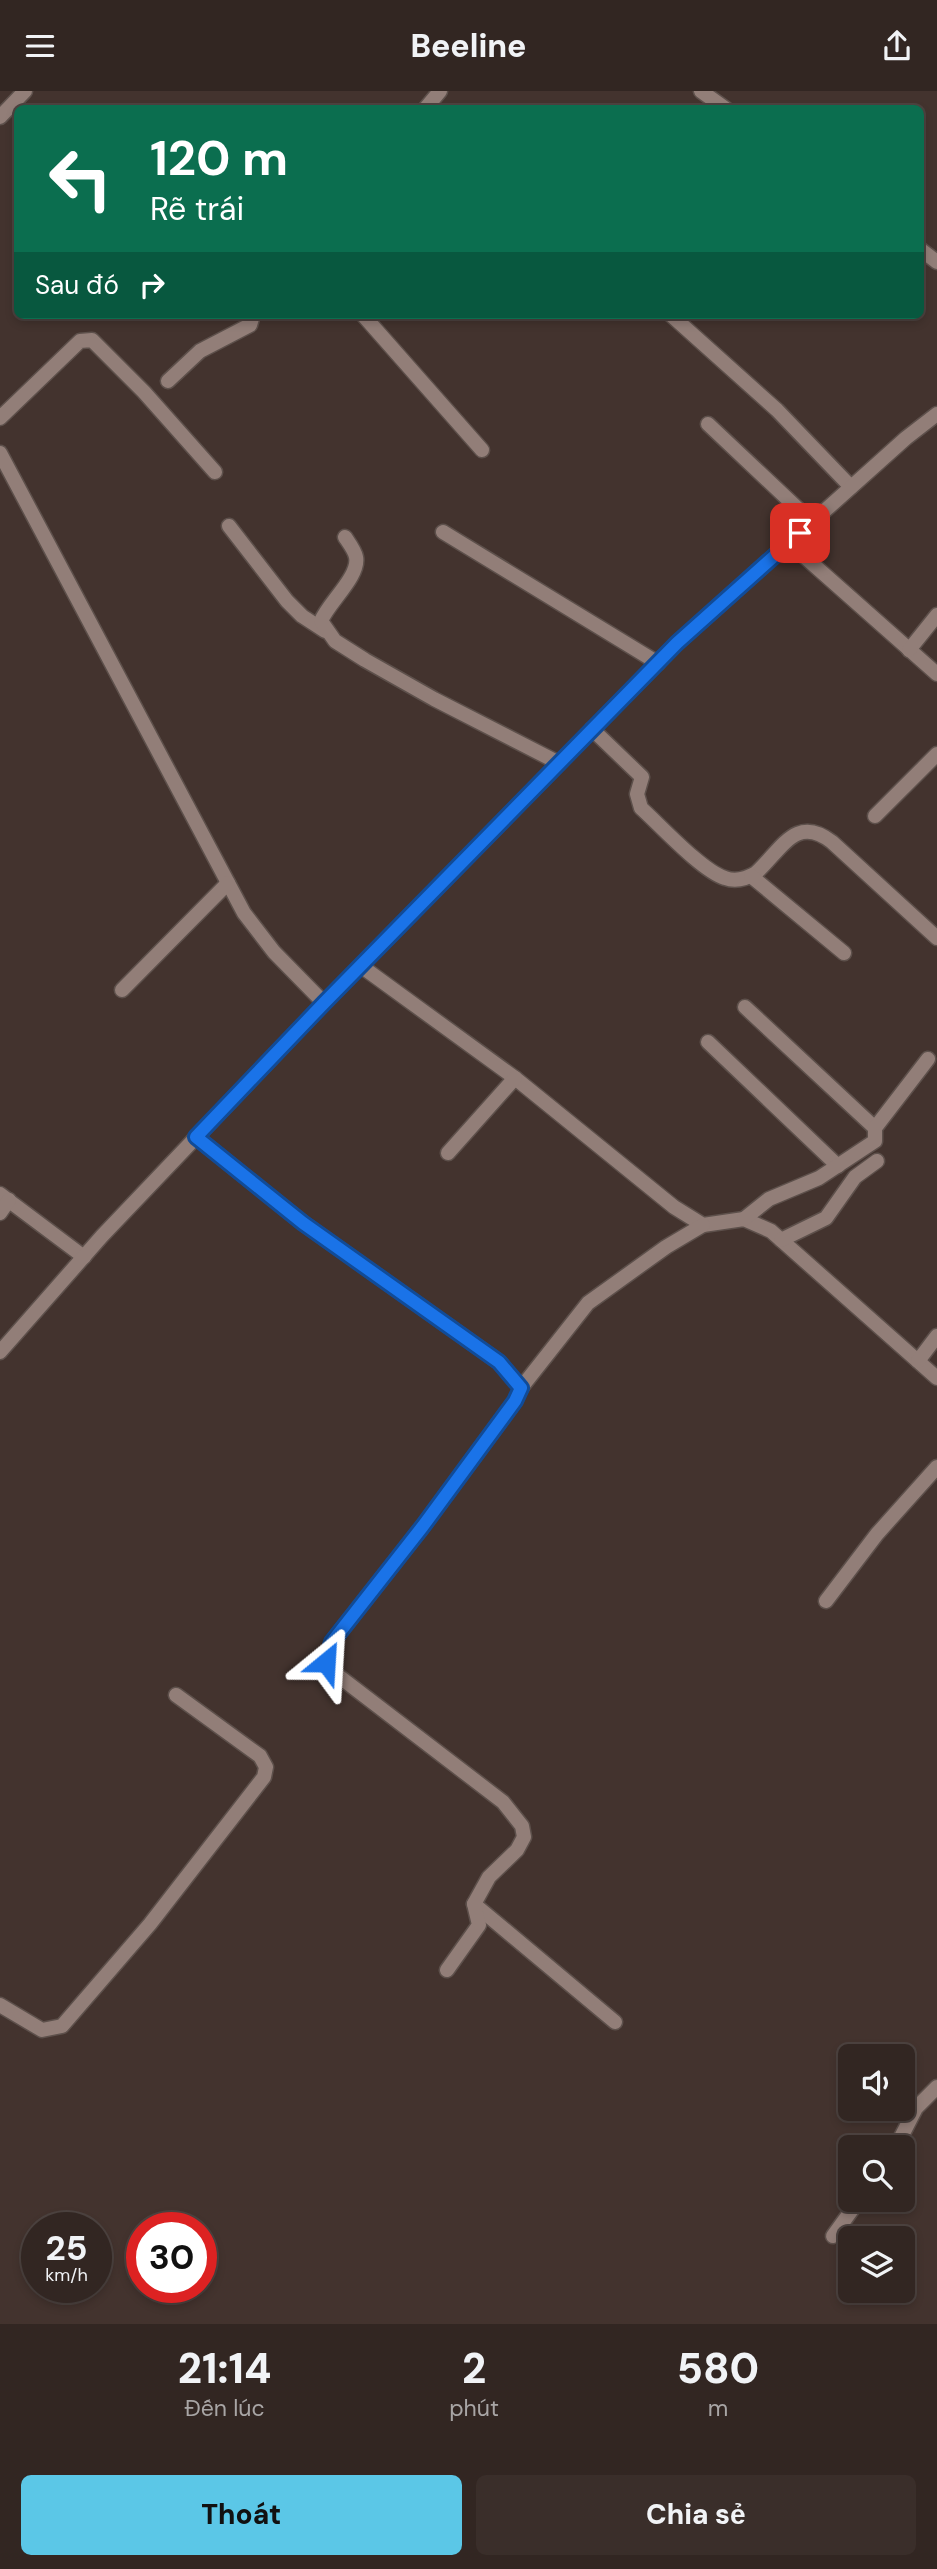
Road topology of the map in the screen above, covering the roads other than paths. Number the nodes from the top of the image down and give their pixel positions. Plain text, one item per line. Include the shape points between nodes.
1 (25, 91) edge
2 (440, 91) edge
3 (701, 91) edge
4 (428, 105) edge
5 (720, 105) edge
6 (0, 117) edge
7 (252, 319) edge
8 (367, 319) edge
9 (675, 319) edge
10 (168, 381) dead end
11 (937, 414) edge
12 (0, 418) edge
13 (708, 424) dead end
14 (482, 450) dead end
15 (0, 453) edge
16 (215, 472) dead end
17 (851, 487) junction
18 (812, 522) junction
19 (229, 527) dead end
20 (443, 533) dead end
21 (345, 537) dead end
22 (789, 543) junction
23 (937, 615) edge
24 (327, 632) junction
25 (909, 650) junction
26 (657, 663) junction
27 (937, 674) edge
28 (592, 729) junction
29 (937, 754) edge
30 (559, 762) junction
31 (875, 816) dead end
32 (751, 876) junction
33 (228, 883) junction
34 (937, 937) edge
35 (844, 953) dead end
36 (361, 965) junction
37 (122, 990) dead end
38 (324, 1003) junction
39 (745, 1007) dead end
40 (708, 1042) dead end
41 (928, 1059) dead end
42 (515, 1078) junction
43 (874, 1128) junction
44 (196, 1137) junction
45 (448, 1153) dead end
46 (877, 1161) dead end
47 (838, 1166) junction
48 (3, 1202) edge
49 (744, 1219) junction
50 (703, 1225) junction
51 (781, 1240) junction
52 (84, 1257) junction
53 (937, 1336) edge
54 (0, 1352) edge
55 (918, 1361) junction
56 (937, 1378) edge
57 (521, 1388) junction
58 (937, 1467) edge
59 (826, 1601) dead end
60 (176, 1695) dead end
61 (474, 1904) junction
62 (447, 1971) dead end
63 (0, 2005) edge
64 (615, 2022) dead end
65 (937, 2087) edge
66 (902, 2135) edge
67 (850, 2212) edge
68 (833, 2236) dead end

1 - 6 street
2 - 4 street
3 - 5 street
7 - 10 street via 250,325 200,351
8 - 14 street
9 - 17 street via 777,410
11 - 17 street
12 - 16 street via 80,341 92,340
13 - 18 street
15 - 33 street
17 - 18 street
18 - 22 street
19 - 24 street via 286,601
20 - 26 street
21 - 24 street via 356,557 356,568 326,608 321,621
22 - 25 street
22 - 26 street
23 - 25 street
24 - 30 street via 422,693
25 - 27 street
26 - 28 street
28 - 30 street
28 - 32 street via 642,777 637,794 641,808 712,872 730,880
29 - 31 street
30 - 36 street
32 - 34 street via 794,835 817,832
32 - 35 street
33 - 37 street
33 - 38 street via 274,952
36 - 38 street
36 - 42 street
38 - 44 street
39 - 43 street
40 - 47 street
41 - 43 street
42 - 45 street
42 - 50 street via 674,1207
43 - 47 street via 876,1141
44 - 52 street
44 - 57 street via 303,1223 499,1362
46 - 51 street via 855,1177 826,1218
47 - 49 street via 769,1199
48 - 52 street
49 - 50 street
49 - 51 street
50 - 57 street via 588,1303
51 - 55 street
52 - 54 street
53 - 55 street
55 - 56 street
57 - 61 street via 431,1515 332,1642 326,1662 503,1802 522,1826 524,1837 517,1850 489,1877
58 - 59 street
60 - 63 street via 260,1756 266,1767 264,1777 150,1924 62,2026 42,2030
61 - 62 street via 479,1925
61 - 64 street
65 - 66 street via 916,2108
67 - 68 street

